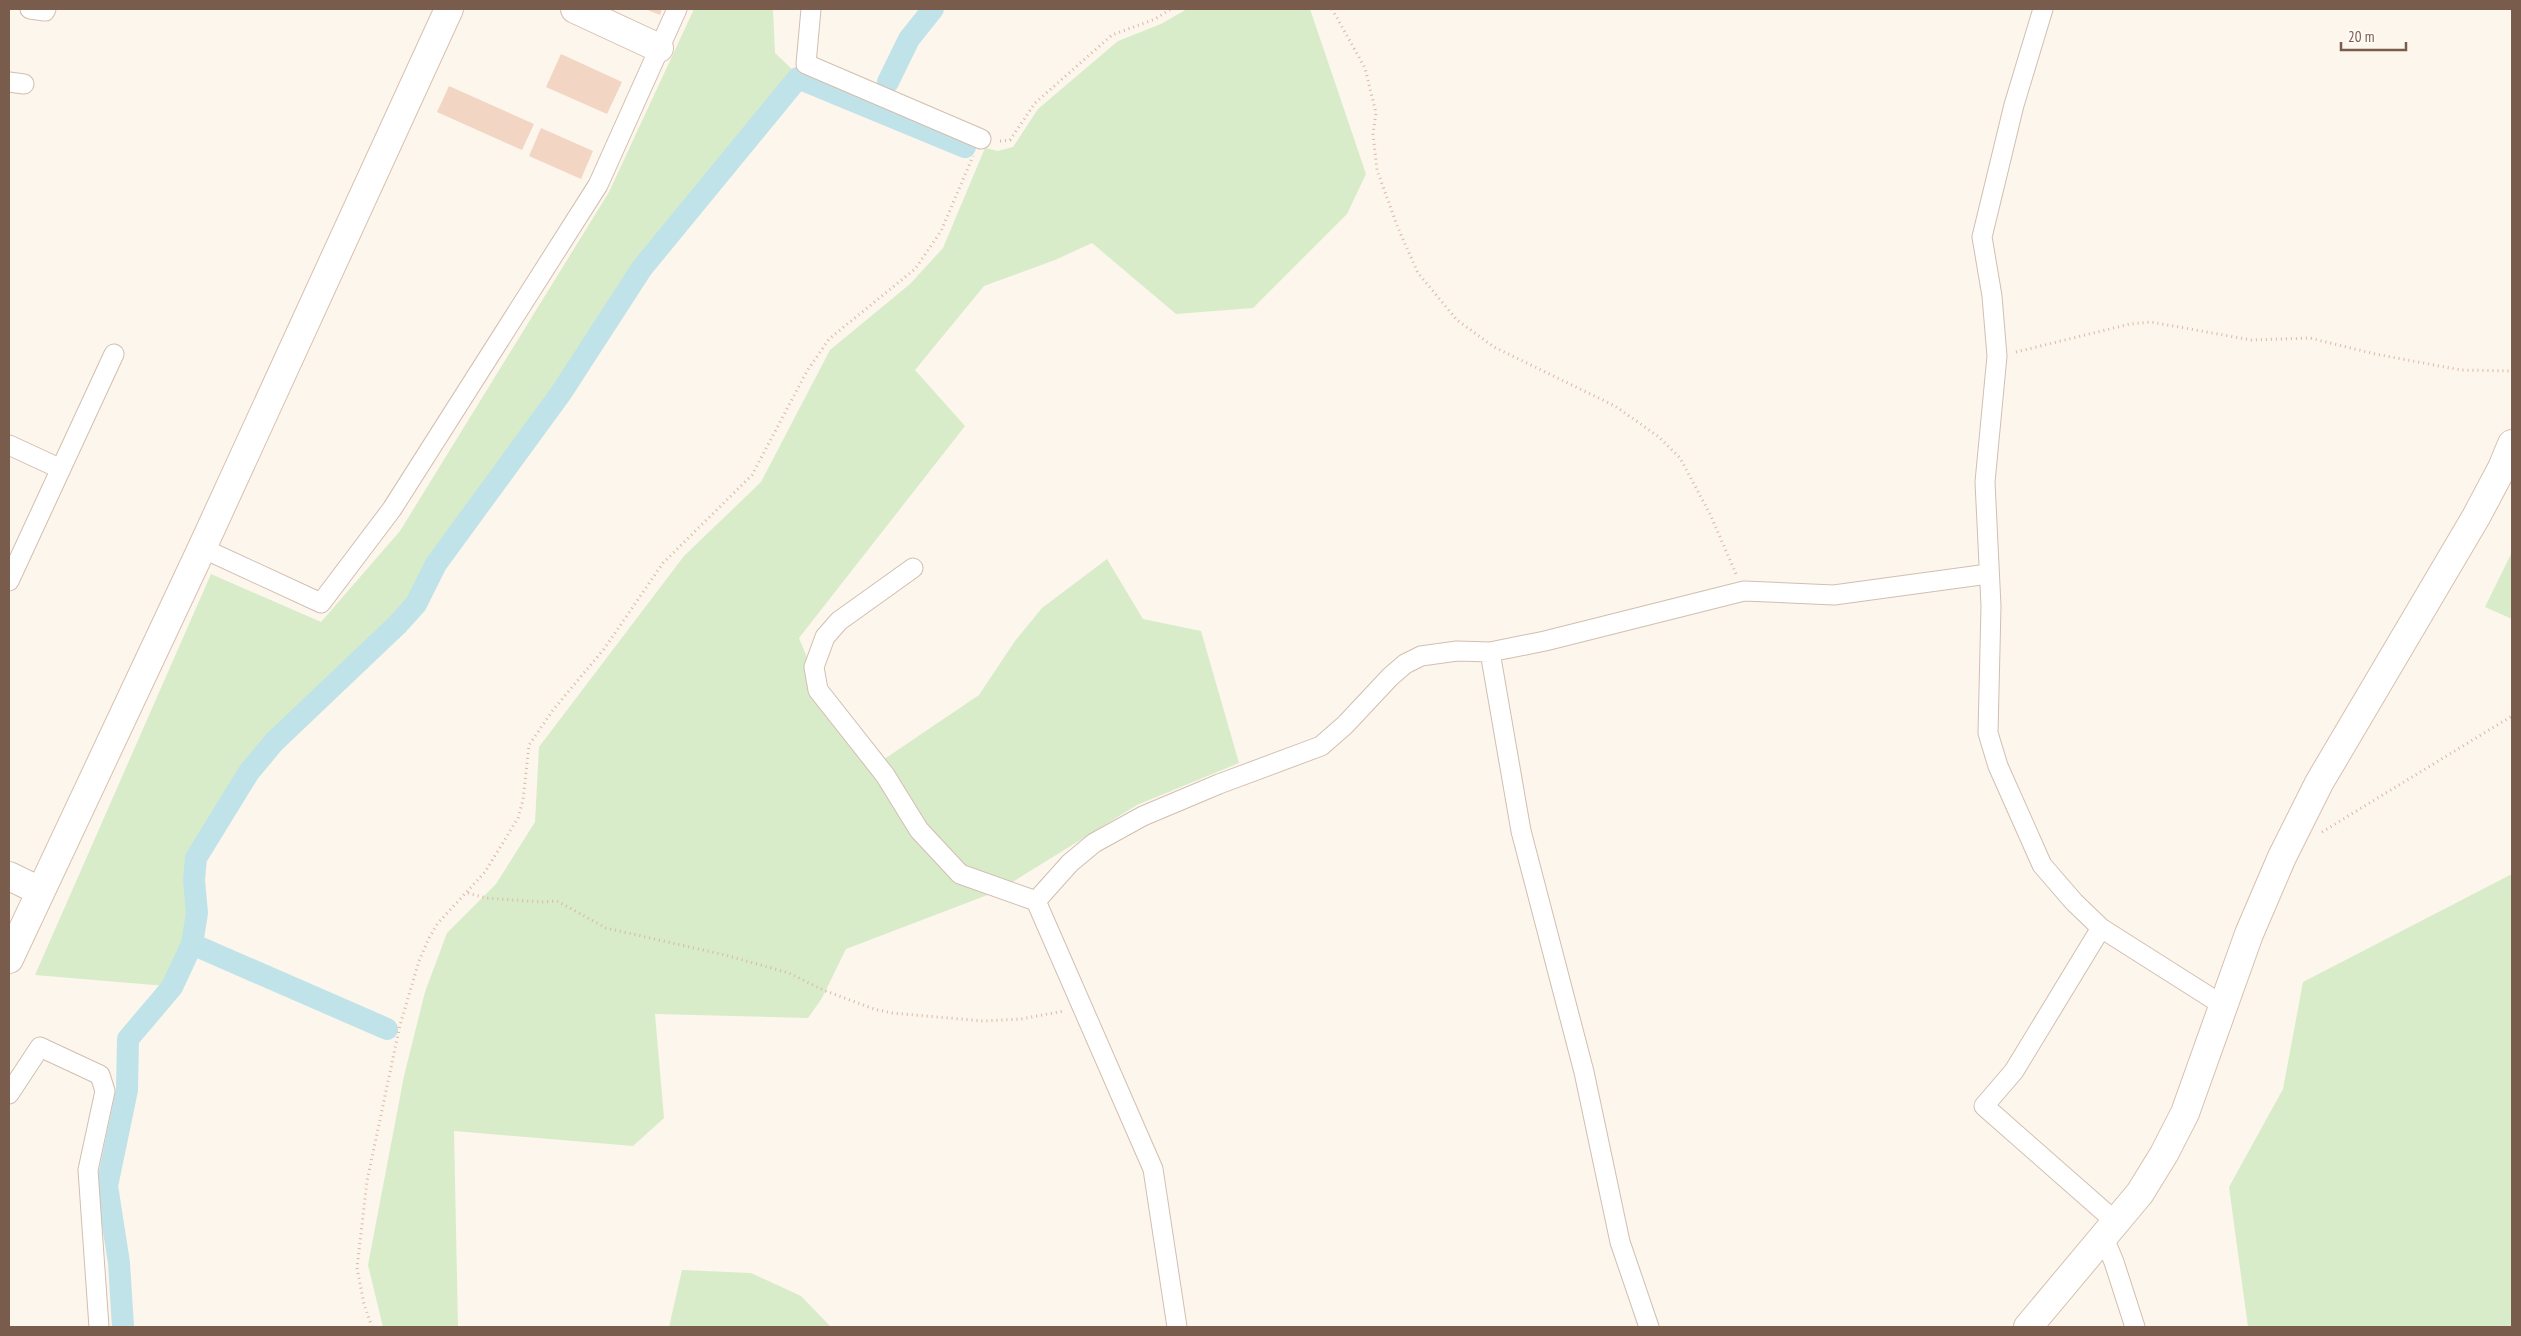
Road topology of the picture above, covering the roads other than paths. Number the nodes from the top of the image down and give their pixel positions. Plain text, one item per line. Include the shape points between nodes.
1 (30, 9) edge
2 (46, 9) edge
3 (449, 9) edge
4 (575, 9) edge
5 (678, 9) edge
6 (811, 9) edge
7 (2043, 9) edge
8 (659, 48) junction
9 (981, 139) road end
10 (114, 354) dead end
11 (2512, 444) edge
12 (9, 445) edge
13 (60, 469) junction
14 (202, 548) junction
15 (913, 568) dead end
16 (1988, 574) junction
17 (9, 581) edge
18 (1490, 652) junction
19 (9, 876) edge
20 (40, 891) junction
21 (1036, 901) junction
22 (2101, 928) junction
23 (9, 958) edge
24 (2224, 1006) junction
25 (9, 1094) edge
26 (2110, 1231) junction
27 (99, 1327) edge
28 (1177, 1327) edge
29 (1649, 1327) edge
30 (2028, 1327) edge
31 (2135, 1327) edge

1 - 2 street
3 - 14 street
4 - 8 street
5 - 8 street
6 - 9 street via 806,64
7 - 16 street via 2014,105 1982,236 1997,356 1986,482
8 - 14 street via 598,185 392,509 321,603
10 - 13 street
11 - 24 street via 2476,517 2319,783 2249,934
12 - 13 street
13 - 17 street
14 - 20 street
15 - 21 street via 839,621 825,637 814,667 818,690 885,775 919,830 960,874
16 - 18 street via 1834,595 1744,591
16 - 22 street via 1991,606 1988,733 1998,766 2042,865
18 - 21 street via 1439,652 1405,664 1321,746 1218,784 1144,816 1094,843 1070,863
18 - 29 street via 1521,831 1584,1072 1620,1242
19 - 20 street
20 - 23 street
21 - 28 street via 1153,1169
22 - 24 street
22 - 26 street via 2014,1071 1984,1106
24 - 26 street via 2185,1113 2140,1193
25 - 27 street via 40,1047 100,1074 104,1091 88,1170
26 - 30 street
26 - 31 street via 2114,1262

